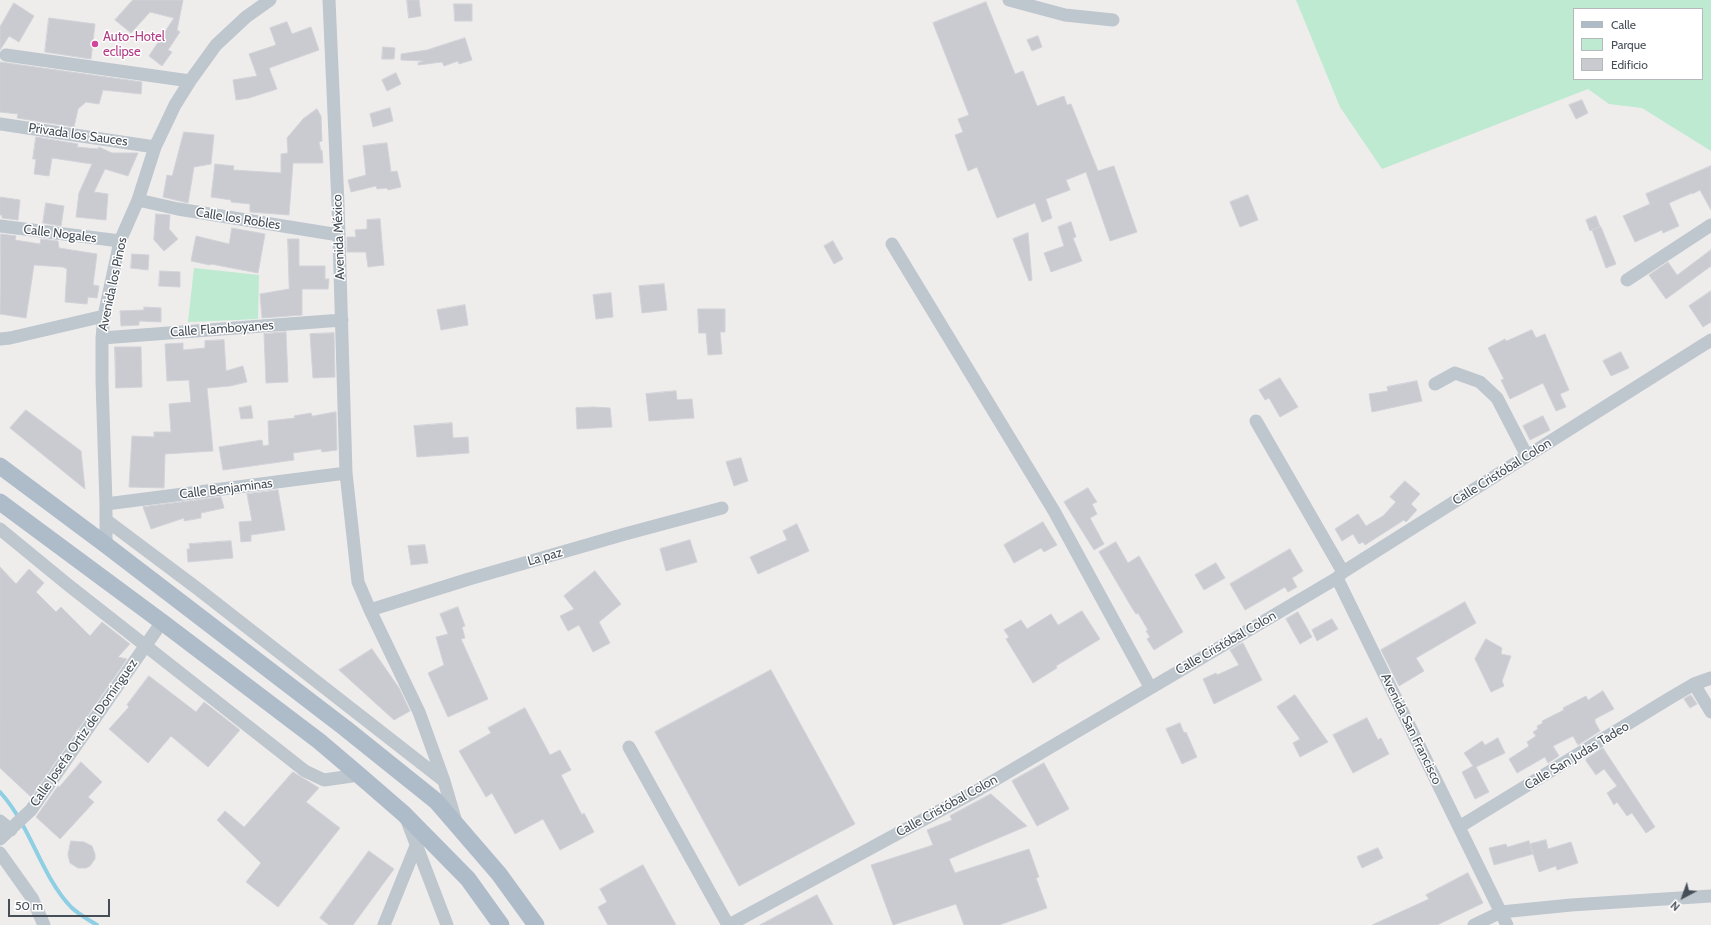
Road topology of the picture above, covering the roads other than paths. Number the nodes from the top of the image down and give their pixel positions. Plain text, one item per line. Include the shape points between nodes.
1 (270, 0) edge
2 (329, 0) edge
3 (1009, 0) edge
4 (1113, 20) dead end
5 (6, 55) dead end
6 (190, 81) junction
7 (0, 124) edge
8 (155, 147) junction
9 (138, 200) junction
10 (1711, 225) edge
11 (0, 226) edge
12 (339, 234) junction
13 (120, 241) junction
14 (892, 244) dead end
15 (1627, 280) dead end
16 (104, 316) junction
17 (342, 320) junction
18 (102, 338) junction
19 (0, 339) edge
20 (1711, 340) edge
21 (1435, 384) dead end
22 (1256, 422) dead end
23 (1527, 456) junction
24 (0, 466) edge
25 (346, 473) junction
26 (0, 502) edge
27 (106, 504) junction
28 (722, 508) dead end
29 (106, 520) junction
30 (0, 529) edge
31 (106, 545) junction
32 (1340, 575) junction
33 (370, 610) junction
34 (162, 622) junction
35 (146, 645) junction
36 (1711, 678) edge
37 (1694, 684) junction
38 (1150, 687) junction
39 (1711, 712) edge
40 (629, 747) dead end
41 (359, 775) junction
42 (444, 781) junction
43 (404, 814) junction
44 (0, 822) edge
45 (457, 825) junction
46 (14, 827) junction
47 (1459, 827) junction
48 (0, 839) edge
49 (416, 846) junction
50 (0, 853) edge
51 (1711, 896) edge
52 (1502, 912) junction
53 (44, 925) edge
54 (384, 925) edge
55 (447, 925) edge
56 (501, 925) edge
57 (536, 925) edge
58 (729, 925) edge
59 (1474, 925) edge
60 (1507, 925) edge

1 - 6 street, Avenida los Pinos via 246,16 216,45
2 - 12 street, Avenida México
3 - 4 street via 1065,15
5 - 6 street
6 - 8 street, Avenida los Pinos
7 - 8 street, Privada los Sauces
8 - 9 street, Avenida los Pinos
9 - 12 street, Calle los Robles via 178,209
9 - 13 street, Avenida los Pinos
10 - 15 street
11 - 13 street, Calle Nogales
12 - 17 street, Avenida México
13 - 16 street, Avenida los Pinos
14 - 38 street via 1054,511
16 - 18 street, Avenida los Pinos
16 - 19 street
17 - 18 street, Calle Flamboyanes
17 - 25 street, Avenida México
18 - 27 street, Avenida los Pinos
20 - 23 street, Calle Cristóbal Colon
21 - 23 street via 1455,373 1480,382 1496,398
22 - 32 street, Avenida San Francisco
23 - 32 street, Calle Cristóbal Colon
24 - 31 main road
25 - 27 street, Calle Benjaminas
25 - 33 street, Avenida México via 358,582
26 - 34 main road
27 - 29 street, Avenida los Pinos
28 - 33 street, La paz via 469,579
29 - 31 street, Avenida los Pinos
29 - 42 street
30 - 35 street
31 - 45 main road via 346,728 436,801
32 - 38 street, Calle Cristóbal Colon
32 - 47 street, Avenida San Francisco
33 - 42 street, Avenida México via 418,712
34 - 35 street, Calle Josefa Ortiz de Domínguez
34 - 41 main road via 319,741
35 - 41 street via 305,771 324,780
35 - 46 street, Calle Josefa Ortiz de Domínguez via 31,810
36 - 37 street, Calle San Judas Tadeo
37 - 39 street
37 - 47 street, Calle San Judas Tadeo
38 - 58 street, Calle Cristóbal Colon via 978,790
40 - 58 street
41 - 43 main road
42 - 45 street, Avenida México
43 - 49 street
43 - 56 main road via 468,879
44 - 46 street
45 - 57 main road via 499,874
46 - 48 street, Calle Josefa Ortiz de Domínguez
47 - 52 street, Avenida San Francisco
49 - 54 street
49 - 55 street
50 - 53 street via 32,898
51 - 52 street
52 - 59 street
52 - 60 street, Avenida San Francisco

